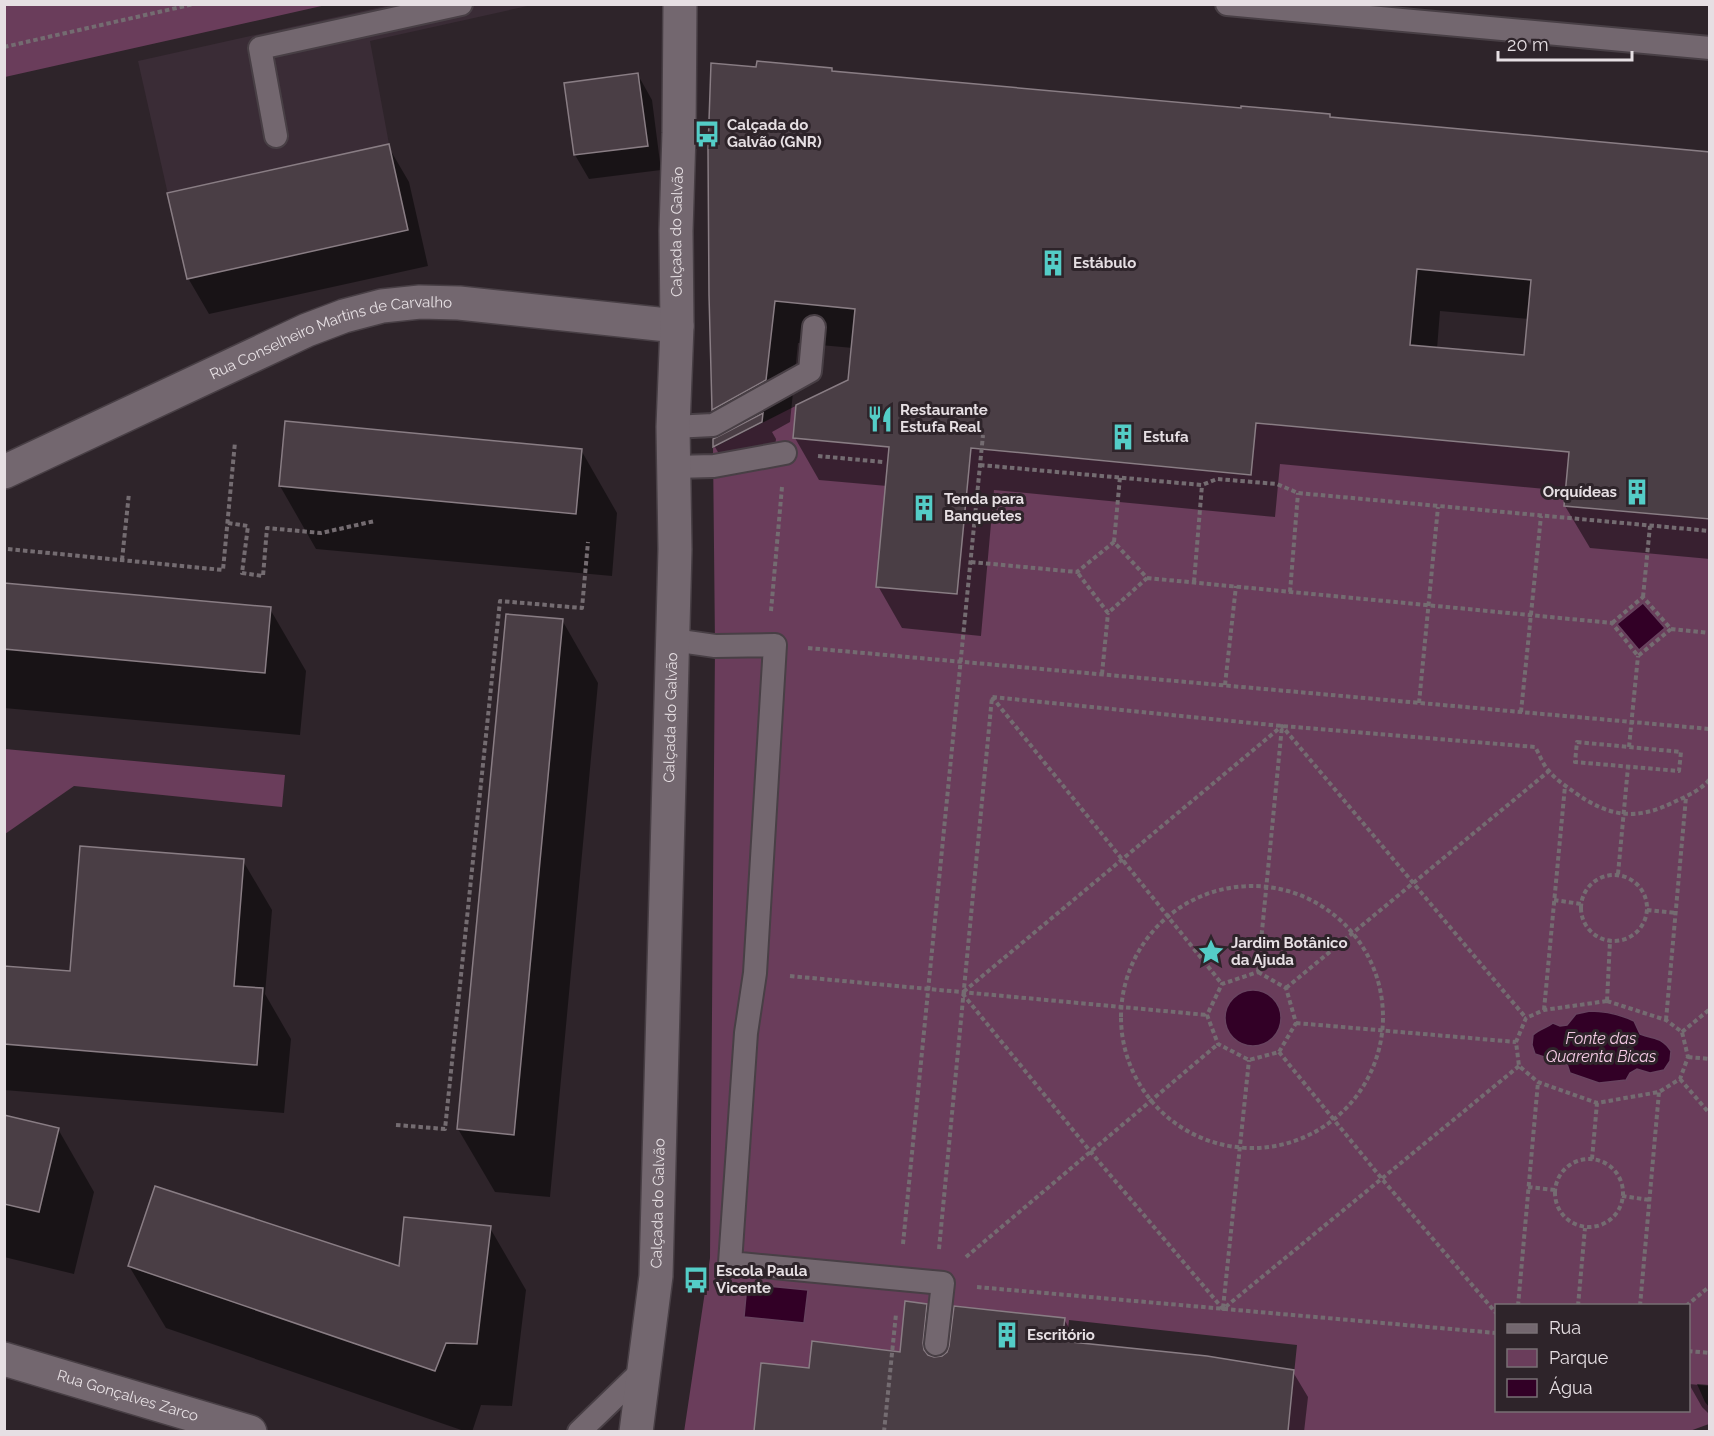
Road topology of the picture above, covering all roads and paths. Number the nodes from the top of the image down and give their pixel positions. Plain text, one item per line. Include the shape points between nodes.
1 (194, 4) edge
2 (461, 4) edge
3 (680, 4) edge
4 (1227, 4) edge
5 (4, 47) edge
6 (1710, 48) edge
7 (276, 136) dead end
8 (677, 326) junction
9 (813, 327) dead end
10 (673, 427) junction
11 (983, 435) dead end
12 (235, 442) dead end
13 (785, 453) junction
14 (883, 462) dead end
15 (980, 465) junction
16 (674, 467) junction
17 (4, 472) edge
18 (1120, 477) junction
19 (1202, 485) junction
20 (129, 493) dead end
21 (1298, 493) junction
22 (1438, 507) junction
23 (1541, 516) junction
24 (375, 521) dead end
25 (228, 523) junction
26 (1650, 526) junction
27 (1710, 531) edge
28 (588, 542) dead end
29 (1114, 542) junction
30 (8, 549) dead end
31 (122, 560) junction
32 (970, 562) junction
33 (1077, 572) junction
34 (1147, 578) junction
35 (1194, 582) junction
36 (1236, 586) junction
37 (1290, 592) junction
38 (1643, 597) junction
39 (1429, 604) junction
40 (1108, 613) junction
41 (1531, 614) junction
42 (1612, 623) junction
43 (1671, 629) junction
44 (1710, 633) edge
45 (673, 640) junction
46 (772, 645) junction
47 (1638, 656) junction
48 (961, 662) junction
49 (1102, 675) junction
50 (1225, 685) junction
51 (992, 697) junction
52 (1419, 703) junction
53 (1521, 712) junction
54 (1632, 722) junction
55 (1282, 726) junction
56 (1710, 729) edge
57 (1629, 747) junction
58 (1628, 767) junction
59 (1549, 771) junction
60 (1710, 779) edge
61 (1705, 785) junction
62 (1565, 786) junction
63 (1710, 791) edge
64 (1686, 796) junction
65 (1624, 814) junction
66 (1122, 859) junction
67 (1618, 874) junction
68 (1413, 883) junction
69 (1266, 884) junction
70 (1554, 900) junction
71 (1581, 904) junction
72 (1647, 910) junction
73 (1676, 913) junction
74 (1167, 915) junction
75 (1353, 933) junction
76 (1610, 941) junction
77 (1257, 972) junction
78 (755, 973) junction
79 (1222, 984) junction
80 (1287, 988) junction
81 (928, 990) junction
82 (963, 993) junction
83 (1606, 1001) junction
84 (1118, 1007) junction
85 (1710, 1009) edge
86 (1544, 1010) junction
87 (1208, 1015) junction
88 (1526, 1018) junction
89 (1666, 1020) junction
90 (1296, 1023) junction
91 (1383, 1031) junction
92 (1682, 1032) junction
93 (1516, 1042) junction
94 (1218, 1044) junction
95 (1279, 1052) junction
96 (1688, 1057) junction
97 (1710, 1059) edge
98 (1249, 1060) junction
99 (1519, 1066) junction
100 (1680, 1079) junction
101 (1538, 1082) junction
102 (1659, 1092) junction
103 (1149, 1102) junction
104 (1597, 1103) junction
105 (1710, 1114) edge
106 (1336, 1122) junction
107 (396, 1125) dead end
108 (1090, 1151) junction
109 (1240, 1151) junction
110 (1592, 1159) junction
111 (1383, 1179) junction
112 (1528, 1187) junction
113 (1555, 1190) junction
114 (1622, 1197) junction
115 (1650, 1200) junction
116 (1585, 1228) junction
117 (900, 1279) junction
118 (939, 1283) junction
119 (1710, 1286) edge
120 (1518, 1304) edge
121 (1578, 1304) edge
122 (1640, 1304) edge
123 (1687, 1304) edge
124 (1223, 1309) junction
125 (1495, 1311) edge
126 (1495, 1333) edge
127 (936, 1344) dead end
128 (1690, 1351) edge
129 (1710, 1353) edge
130 (4, 1359) edge
131 (644, 1369) junction
132 (250, 1431) edge
133 (579, 1431) edge
134 (636, 1431) edge
135 (884, 1431) edge

1 - 5 path
2 - 7 lane via 260,48
3 - 8 street, Calçada do Galvão
4 - 6 lane
8 - 10 street, Calçada do Galvão
8 - 17 street, Rua Conselheiro Martins de Carvalho via 459,303 382,306 307,330
9 - 10 lane via 810,371 713,425
10 - 16 street, Calçada do Galvão
11 - 15 path
12 - 25 path
13 - 14 path
13 - 16 lane via 714,466
13 - 46 path
15 - 18 path
15 - 32 path
16 - 45 street, Calçada do Galvão
18 - 19 path
18 - 29 path
19 - 21 path via 1217,479 1277,484
19 - 35 path
20 - 31 path
21 - 22 path
21 - 37 path
22 - 23 path
22 - 39 path
23 - 26 path
23 - 41 path
24 - 25 path via 321,533 267,528 262,576 243,573 248,526
25 - 31 path via 223,570
26 - 27 path
26 - 38 path
28 - 107 path via 582,608 500,601 445,1128
29 - 33 path
29 - 34 path
30 - 31 path
32 - 33 path
32 - 48 path
33 - 40 path
34 - 35 path
34 - 40 path
35 - 36 path
36 - 37 path
36 - 50 path
37 - 39 path
38 - 42 path
38 - 43 path
39 - 41 path
39 - 52 path
40 - 49 path
41 - 42 path
41 - 53 path
42 - 47 path
43 - 44 path
43 - 47 path
45 - 46 lane via 715,646
45 - 131 street, Calçada do Galvão via 656,1276
46 - 48 path
46 - 78 lane
47 - 54 path
48 - 49 path
48 - 81 path
49 - 50 path
50 - 52 path
51 - 55 path
51 - 66 path
51 - 82 path
52 - 53 path
53 - 54 path
54 - 56 path
54 - 57 path
55 - 59 path via 1535,747
55 - 66 path
55 - 68 path
55 - 69 path
57 - 58 path via 1681,752 1679,771
57 - 58 path via 1576,742 1575,762
58 - 65 path
59 - 62 path
59 - 68 path
60 - 61 path
61 - 63 path
61 - 64 path
62 - 65 path via 1588,803
62 - 70 path
64 - 65 path via 1661,809
64 - 73 path
65 - 67 path
66 - 74 path
66 - 82 path
67 - 71 path via 1590,883
67 - 72 path via 1633,879 1643,890
68 - 75 path
68 - 88 path
69 - 74 path via 1212,890
69 - 75 path via 1314,902
69 - 77 path
70 - 71 path
70 - 86 path
71 - 76 path via 1586,926 1596,937
72 - 73 path
72 - 76 path via 1638,932 1626,940
73 - 89 path
74 - 79 path
74 - 84 path via 1136,952
75 - 80 path
75 - 91 path via 1379,977
76 - 83 path
77 - 79 path
77 - 80 path
78 - 81 path
78 - 117 lane via 746,1033 730,1263
79 - 87 path
80 - 90 path
81 - 82 path
81 - 117 path
82 - 84 path
82 - 108 path
82 - 118 path
83 - 86 path
83 - 89 path
84 - 87 path
84 - 103 path via 1127,1056
85 - 92 path
86 - 88 path
87 - 94 path
88 - 93 path
89 - 92 path
90 - 91 path
90 - 95 path
91 - 93 path
91 - 106 path via 1369,1081
92 - 96 path
93 - 99 path
94 - 98 path
94 - 103 path
95 - 98 path
95 - 106 path
96 - 97 path
96 - 100 path
98 - 109 path
99 - 101 path
99 - 111 path
100 - 102 path
100 - 105 path
101 - 104 path
101 - 112 path
102 - 104 path
102 - 115 path
103 - 108 path
103 - 109 path via 1189,1132
104 - 110 path
106 - 109 path via 1291,1145
106 - 111 path
108 - 118 path
108 - 124 path
109 - 124 path
110 - 113 path via 1564,1169
110 - 114 path via 1618,1175
111 - 124 path
111 - 125 path
112 - 113 path
112 - 120 path
113 - 116 path via 1560,1212
114 - 115 path
114 - 116 path via 1613,1218 1600,1226
115 - 122 path
116 - 121 path
117 - 118 lane
117 - 135 path
118 - 124 path
118 - 127 lane
119 - 123 path
124 - 126 path
128 - 129 path
130 - 132 street, Rua Gonçalves Zarco
131 - 133 lane
131 - 134 street, Calçada do Galvão

